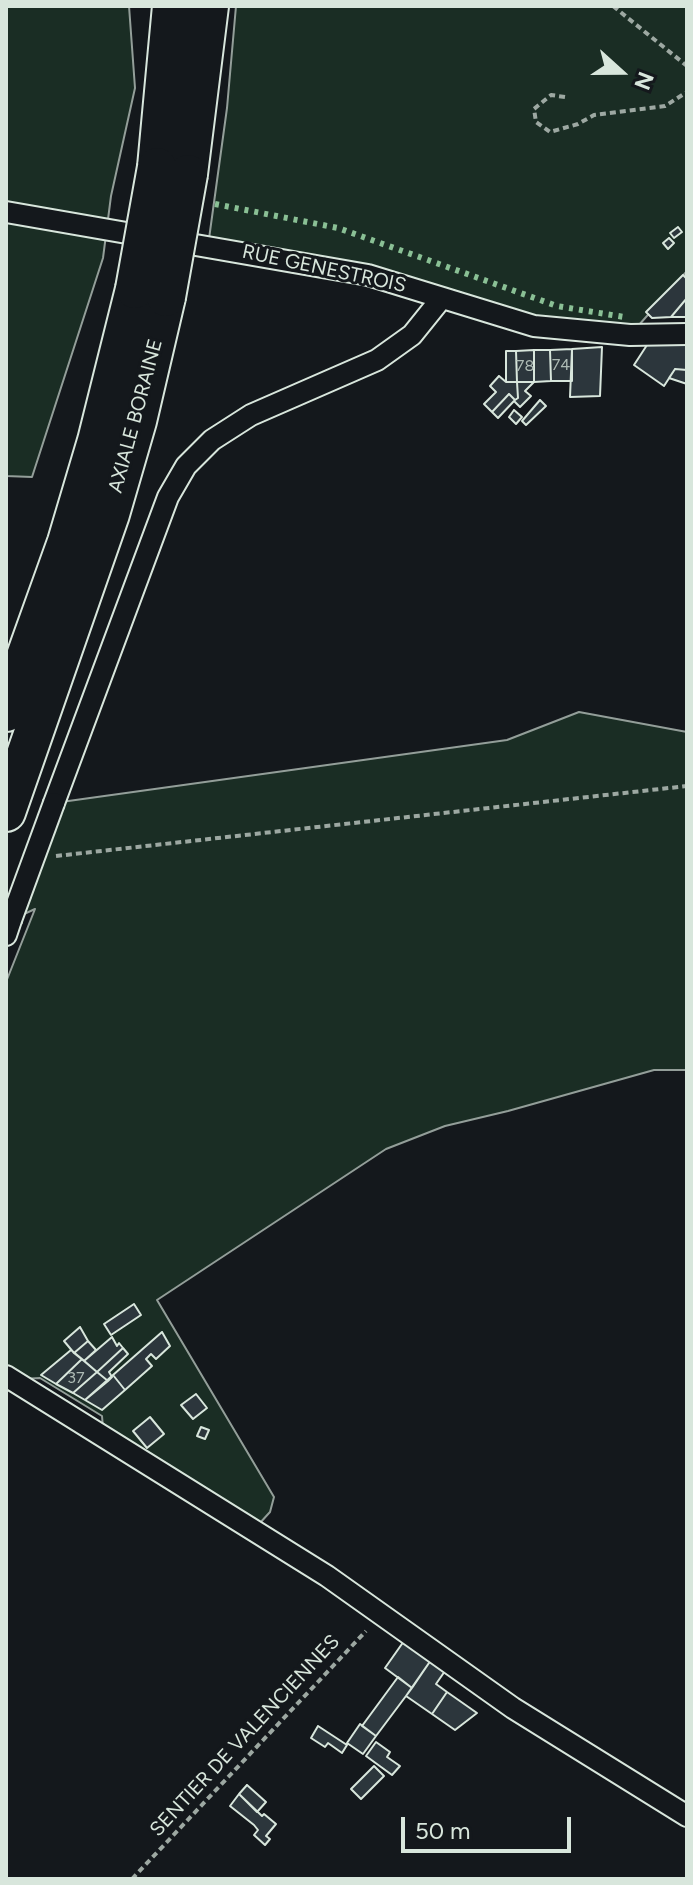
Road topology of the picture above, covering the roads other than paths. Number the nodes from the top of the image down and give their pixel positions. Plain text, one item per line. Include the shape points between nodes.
1 (172, 6) edge
2 (209, 6) edge
3 (172, 171) junction
4 (6, 212) edge
5 (150, 293) junction
6 (441, 299) junction
7 (687, 334) edge
8 (6, 712) edge
9 (6, 812) edge
10 (9, 927) edge
11 (6, 1376) edge
12 (687, 1816) edge

1 - 3 highway, AXIALE BORAINE
2 - 3 highway, AXIALE BORAINE
3 - 5 highway, AXIALE BORAINE, bridge
4 - 6 street, RUE GENESTROIS via 315,264
5 - 8 highway, AXIALE BORAINE
5 - 9 highway, AXIALE BORAINE via 137,421
6 - 7 street, RUE GENESTROIS via 534,326
6 - 10 street, bridge via 412,335 377,360 251,415 212,440 186,466 168,497
11 - 12 street via 327,1576 513,1708

